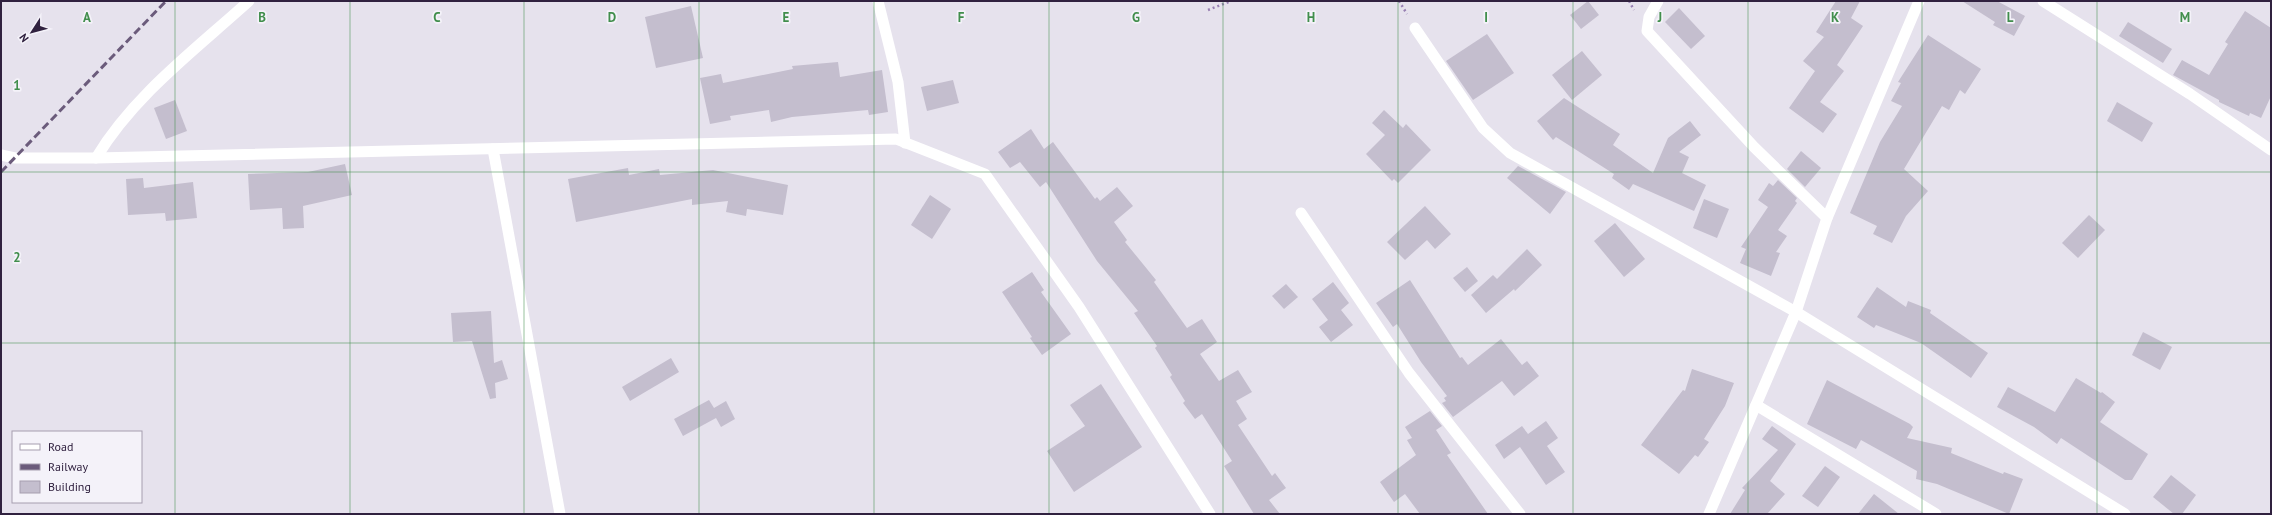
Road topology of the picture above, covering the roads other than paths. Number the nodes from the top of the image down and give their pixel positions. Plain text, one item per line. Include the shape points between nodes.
1 (249, 1) edge
2 (878, 1) edge
3 (1658, 1) edge
4 (1919, 1) edge
5 (2043, 1) edge
6 (1415, 28) dead end
7 (905, 143) junction
8 (493, 149) junction
9 (2271, 150) edge
10 (1, 155) edge
11 (96, 158) junction
12 (1301, 213) dead end
13 (1827, 218) junction
14 (1796, 312) junction
15 (1756, 405) junction
16 (560, 514) edge
17 (1210, 514) edge
18 (1520, 514) edge
19 (1709, 514) edge
20 (1936, 514) edge
21 (2125, 514) edge

1 - 11 street via 145,94 110,135
2 - 7 street via 898,82
3 - 13 street via 1649,17 1647,32 1754,147
4 - 13 street
5 - 9 street via 2190,94
6 - 14 street via 1483,128 1510,153
7 - 8 street via 896,139
7 - 17 street via 985,174 1079,307
8 - 11 street
8 - 16 street
10 - 11 street via 15,158
12 - 18 street via 1409,373
13 - 14 street
14 - 15 street
14 - 21 street
15 - 19 street
15 - 20 street

